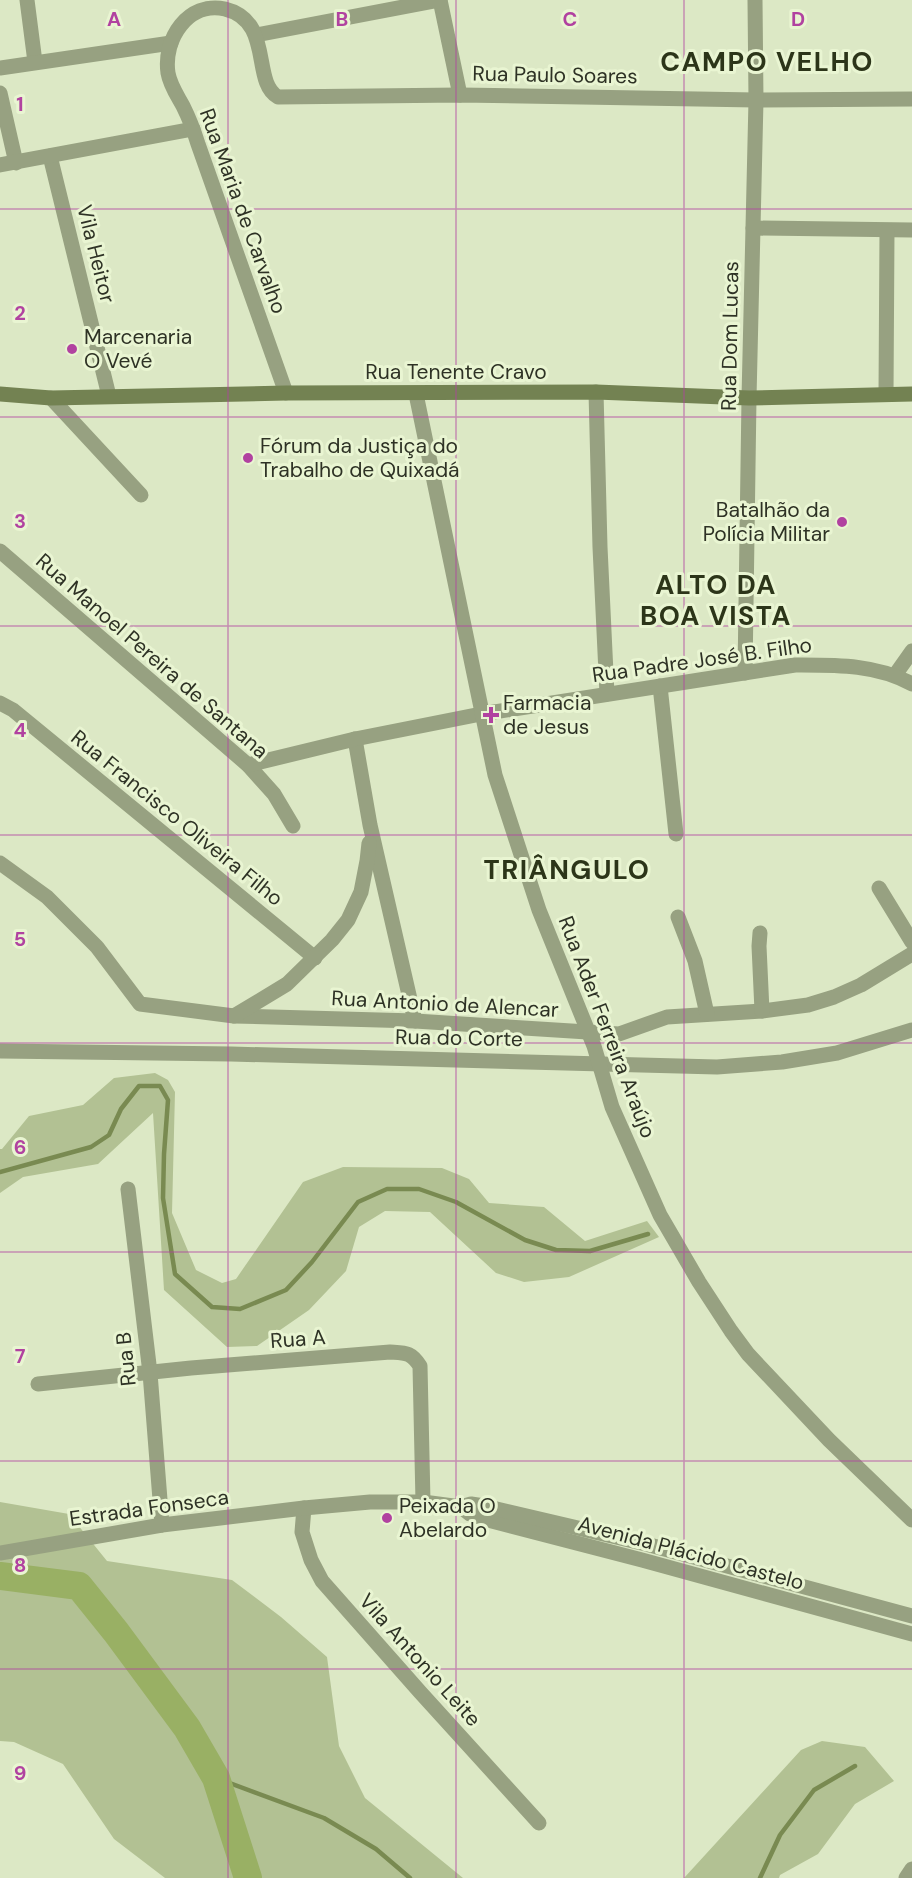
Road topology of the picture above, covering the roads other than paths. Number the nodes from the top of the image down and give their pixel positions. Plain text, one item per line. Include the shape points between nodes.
1 (27, 0) edge
2 (440, 0) edge
3 (755, 0) edge
4 (223, 5) edge
5 (256, 35) junction
6 (171, 43) junction
7 (35, 62) junction
8 (0, 68) edge
9 (0, 93) edge
10 (460, 95) junction
11 (912, 99) edge
12 (756, 100) junction
13 (193, 129) junction
14 (50, 156) junction
15 (16, 163) junction
16 (0, 165) edge
17 (753, 228) junction
18 (912, 230) edge
19 (887, 231) junction
20 (596, 392) junction
21 (286, 393) junction
22 (0, 394) edge
23 (417, 394) junction
24 (886, 394) junction
25 (912, 394) edge
26 (109, 396) junction
27 (51, 398) junction
28 (749, 398) junction
29 (141, 495) dead end
30 (0, 551) edge
31 (912, 651) edge
32 (746, 673) junction
33 (895, 675) junction
34 (912, 684) edge
35 (660, 686) junction
36 (607, 694) junction
37 (7, 707) edge
38 (481, 714) junction
39 (355, 739) junction
40 (248, 765) junction
41 (370, 825) junction
42 (293, 826) dead end
43 (676, 834) dead end
44 (0, 863) edge
45 (879, 888) dead end
46 (678, 917) dead end
47 (760, 933) dead end
48 (912, 942) edge
49 (912, 954) edge
50 (315, 958) junction
51 (762, 1011) junction
52 (707, 1014) junction
53 (234, 1016) junction
54 (415, 1022) junction
55 (912, 1030) edge
56 (588, 1032) junction
57 (0, 1051) edge
58 (598, 1063) junction
59 (128, 1189) dead end
60 (150, 1373) junction
61 (38, 1384) dead end
62 (423, 1502) junction
63 (304, 1508) junction
64 (912, 1520) edge
65 (162, 1525) junction
66 (644, 1552) junction
67 (0, 1553) edge
68 (703, 1560) junction
69 (698, 1575) junction
70 (806, 1587) junction
71 (801, 1605) junction
72 (912, 1616) edge
73 (912, 1634) edge
74 (539, 1823) dead end
75 (912, 1869) edge
76 (906, 1878) edge

1 - 7 street
2 - 5 street
2 - 10 street
3 - 12 street, Rua Dom Lucas
4 - 5 street via 243,18
4 - 6 street via 191,15 182,22
5 - 10 street, Rua Paulo Soares via 264,72 278,97
6 - 7 street
6 - 13 street, Rua Maria de Carvalho via 168,74
7 - 8 street
9 - 15 street
10 - 12 street, Rua Paulo Soares
11 - 12 street, Rua Paulo Soares
12 - 17 street, Rua Dom Lucas
13 - 14 street
13 - 21 street, Rua Maria de Carvalho
14 - 15 street
14 - 26 street, Vila Heitor
15 - 16 street
17 - 19 street
17 - 28 street, Rua Dom Lucas
18 - 19 street
19 - 24 street
20 - 23 main road, Rua Tenente Cravo
20 - 28 main road, Rua Tenente Cravo
20 - 36 street
21 - 23 main road, Rua Tenente Cravo
21 - 26 main road, Rua Tenente Cravo
22 - 27 main road, Rua Tenente Cravo
23 - 38 street, Rua Ader Ferreira Araújo
24 - 25 main road, Rua Tenente Cravo
24 - 28 main road, Rua Tenente Cravo
26 - 27 main road, Rua Tenente Cravo
27 - 29 street
28 - 32 street, Rua Dom Lucas
30 - 40 street, Rua Manoel Pereira de Santana
31 - 33 street
32 - 33 street, Rua Padre José B. Filho via 795,665 846,665
32 - 35 street, Rua Padre José B. Filho
33 - 34 street, Rua Padre José B. Filho
35 - 36 street, Rua Padre José B. Filho
35 - 43 street
36 - 38 street, Rua Padre José B. Filho
37 - 50 street, Rua Francisco Oliveira Filho
38 - 39 street, Rua Padre José B. Filho
38 - 56 street, Rua Ader Ferreira Araújo via 518,848
39 - 40 street, Rua Padre José B. Filho
39 - 41 street
40 - 42 street, Rua Manoel Pereira de Santana via 274,794
41 - 50 street via 367,861 356,906
41 - 54 street
44 - 53 street, Rua Antonio de Alencar via 47,897 97,946 140,1004
45 - 48 street
46 - 52 street via 695,961
47 - 51 street
49 - 51 street, Rua Antonio de Alencar via 834,997
50 - 53 street via 287,984
51 - 52 street, Rua Antonio de Alencar
52 - 56 street, Rua Antonio de Alencar via 667,1017 619,1034
53 - 54 street, Rua Antonio de Alencar
54 - 56 street, Rua Antonio de Alencar
55 - 58 street, Rua do Corte via 837,1053 782,1062 717,1067
56 - 58 street, Rua Ader Ferreira Araújo
57 - 58 street, Rua do Corte
58 - 64 street, Rua Ader Ferreira Araújo via 612,1107 660,1215 731,1331 829,1440
59 - 60 street, Rua B
60 - 61 street, Rua A
60 - 62 street, Rua A via 390,1352 414,1356 420,1366 421,1381
60 - 65 street, Rua B
62 - 63 street, Avenida Plácido Castelo
62 - 66 street, Avenida Plácido Castelo via 461,1508 488,1520
63 - 65 street, Estrada Fonseca
63 - 74 street, Vila Antonio Leite via 302,1532 310,1560 322,1581
65 - 67 street, Estrada Fonseca
66 - 68 street, Avenida Plácido Castelo
66 - 69 street, Avenida Plácido Castelo
68 - 69 street
68 - 70 street, Avenida Plácido Castelo
69 - 71 street, Avenida Plácido Castelo
70 - 71 street
70 - 72 street, Avenida Plácido Castelo
71 - 73 street, Avenida Plácido Castelo
75 - 76 street

